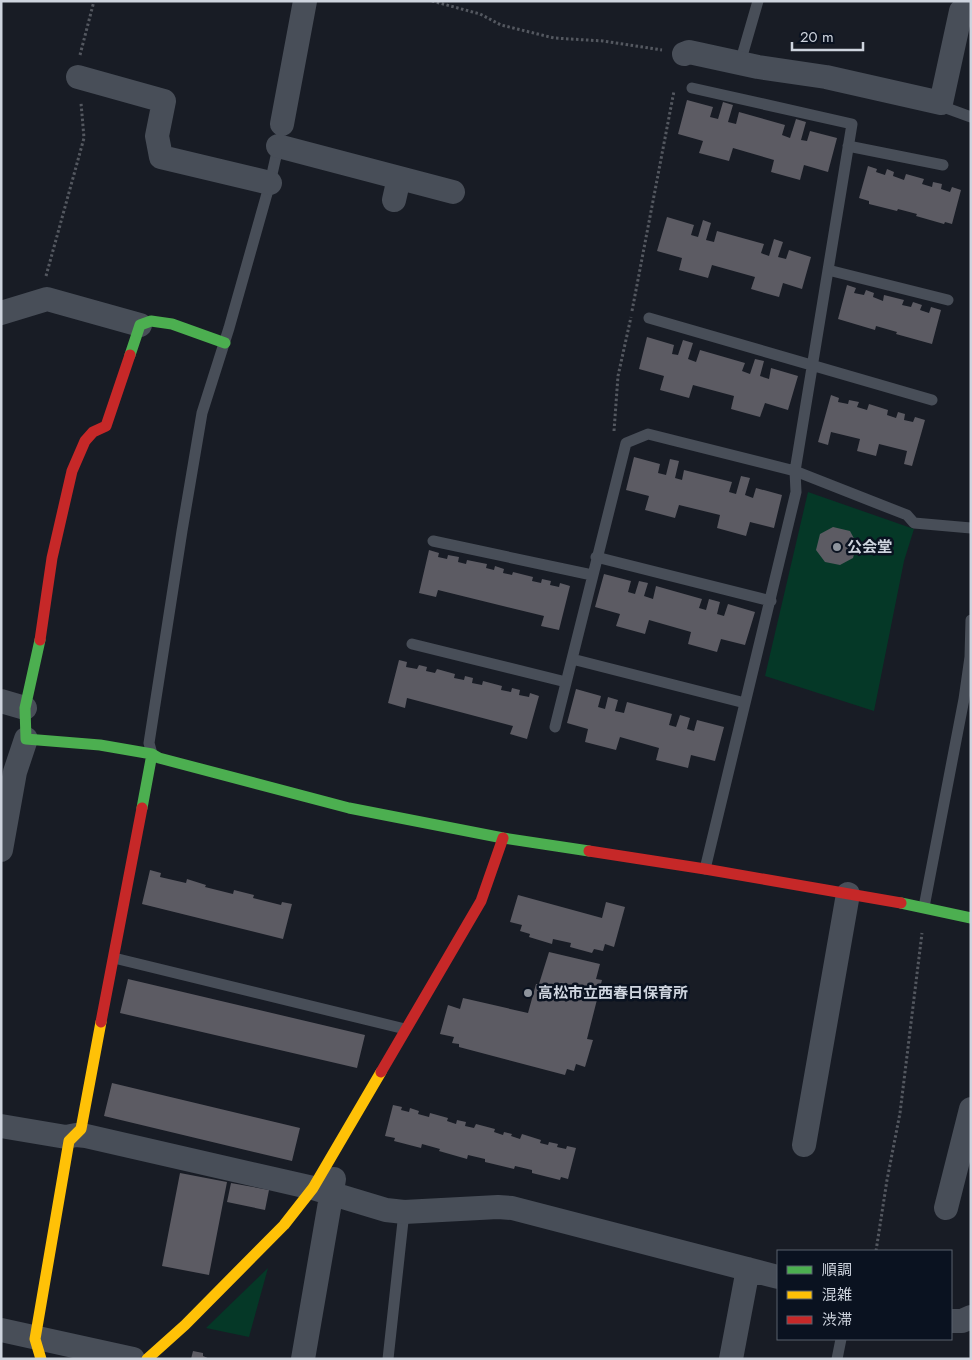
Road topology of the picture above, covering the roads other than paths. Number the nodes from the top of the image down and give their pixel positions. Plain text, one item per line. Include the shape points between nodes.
1 (305, 1) edge
2 (758, 1) edge
3 (971, 13) edge
4 (684, 54) road end
5 (740, 63) junction
6 (78, 77) road end
7 (692, 88) dead end
8 (940, 103) junction
9 (971, 117) edge
10 (280, 135) junction
11 (848, 146) junction
12 (944, 165) dead end
13 (270, 183) junction
14 (453, 192) dead end
15 (828, 270) junction
16 (948, 300) dead end
17 (1, 313) edge
18 (649, 318) dead end
19 (140, 325) junction
20 (225, 343) junction
21 (812, 364) junction
22 (932, 400) dead end
23 (795, 471) junction
24 (971, 528) edge
25 (433, 541) dead end
26 (596, 557) junction
27 (592, 575) junction
28 (771, 600) junction
29 (971, 620) edge
30 (412, 644) dead end
31 (572, 659) junction
32 (566, 682) junction
33 (1, 702) edge
34 (745, 703) junction
35 (25, 708) junction
36 (555, 727) dead end
37 (26, 738) junction
38 (152, 754) junction
39 (9, 766) edge
40 (503, 838) junction
41 (1, 850) edge
42 (705, 869) junction
43 (848, 894) junction
44 (924, 907) junction
45 (971, 918) edge
46 (114, 958) junction
47 (406, 1029) junction
48 (971, 1108) edge
49 (1, 1126) edge
50 (76, 1135) junction
51 (804, 1145) dead end
52 (339, 1146) joint
53 (322, 1190) junction
54 (946, 1208) dead end
55 (404, 1212) junction
56 (748, 1269) junction
57 (777, 1277) edge
58 (971, 1317) edge
59 (952, 1320) edge
60 (1, 1330) edge
61 (841, 1340) edge
62 (38, 1349) edge
63 (133, 1359) edge
64 (147, 1359) edge
65 (303, 1359) edge
66 (388, 1359) edge
67 (731, 1359) edge
68 (837, 1359) edge

1 - 10 street
2 - 5 lane
3 - 8 street via 961,11
4 - 5 street via 689,52
5 - 8 street via 826,77
6 - 13 street via 164,101 157,136 161,157
7 - 11 lane via 852,124
8 - 9 lane
10 - 13 lane
10 - 14 street via 397,189
11 - 12 lane
11 - 15 lane
13 - 20 lane
15 - 16 lane
15 - 21 lane
17 - 19 street via 47,299
18 - 21 lane
19 - 20 street via 151,321 172,324
19 - 35 street via 106,426 93,432 85,441 72,471 52,558 43,628
20 - 38 lane via 202,413 149,743
21 - 22 lane
21 - 23 lane
23 - 24 lane via 907,515 914,523
23 - 26 lane via 648,434 626,443
23 - 28 lane via 796,492
25 - 27 lane
26 - 27 lane
26 - 28 lane
27 - 31 lane
28 - 34 lane
29 - 44 lane via 964,699
30 - 32 lane
31 - 32 lane
31 - 34 lane
32 - 36 lane
33 - 35 street
34 - 42 lane
35 - 37 street
37 - 38 street via 100,744
37 - 39 street
38 - 40 street via 349,808
38 - 46 street
39 - 41 street
40 - 42 street
40 - 47 street via 481,901
42 - 43 street
43 - 44 street
43 - 51 street
44 - 45 street
46 - 47 lane
46 - 50 street via 81,1129
47 - 52 street
48 - 54 street
49 - 50 street via 66,1137
50 - 53 street
50 - 62 street via 69,1141
52 - 53 street
53 - 55 street via 386,1210
53 - 64 street
53 - 65 street
55 - 56 street via 512,1208
55 - 66 lane
56 - 57 street
56 - 67 street
58 - 59 street
60 - 62 street
61 - 68 lane
62 - 63 street

